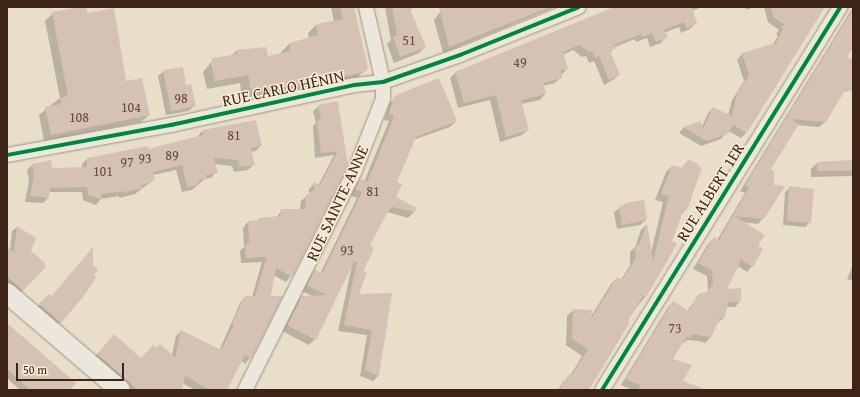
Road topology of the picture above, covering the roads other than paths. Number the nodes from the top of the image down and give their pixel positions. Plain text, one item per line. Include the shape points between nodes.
1 (366, 7) edge
2 (579, 7) edge
3 (840, 7) edge
4 (383, 82) junction
5 (7, 154) edge
6 (7, 293) edge
7 (120, 390) edge
8 (245, 390) edge
9 (602, 390) edge

1 - 4 street, RUE SAINTE-ANNE
2 - 4 street, RUE CARLO HÉNIN via 460,55
3 - 9 street, RUE ALBERT 1ER
4 - 5 street, RUE CARLO HÉNIN via 354,85 171,125
4 - 8 street, RUE SAINTE-ANNE via 383,99 356,170
6 - 7 main road

